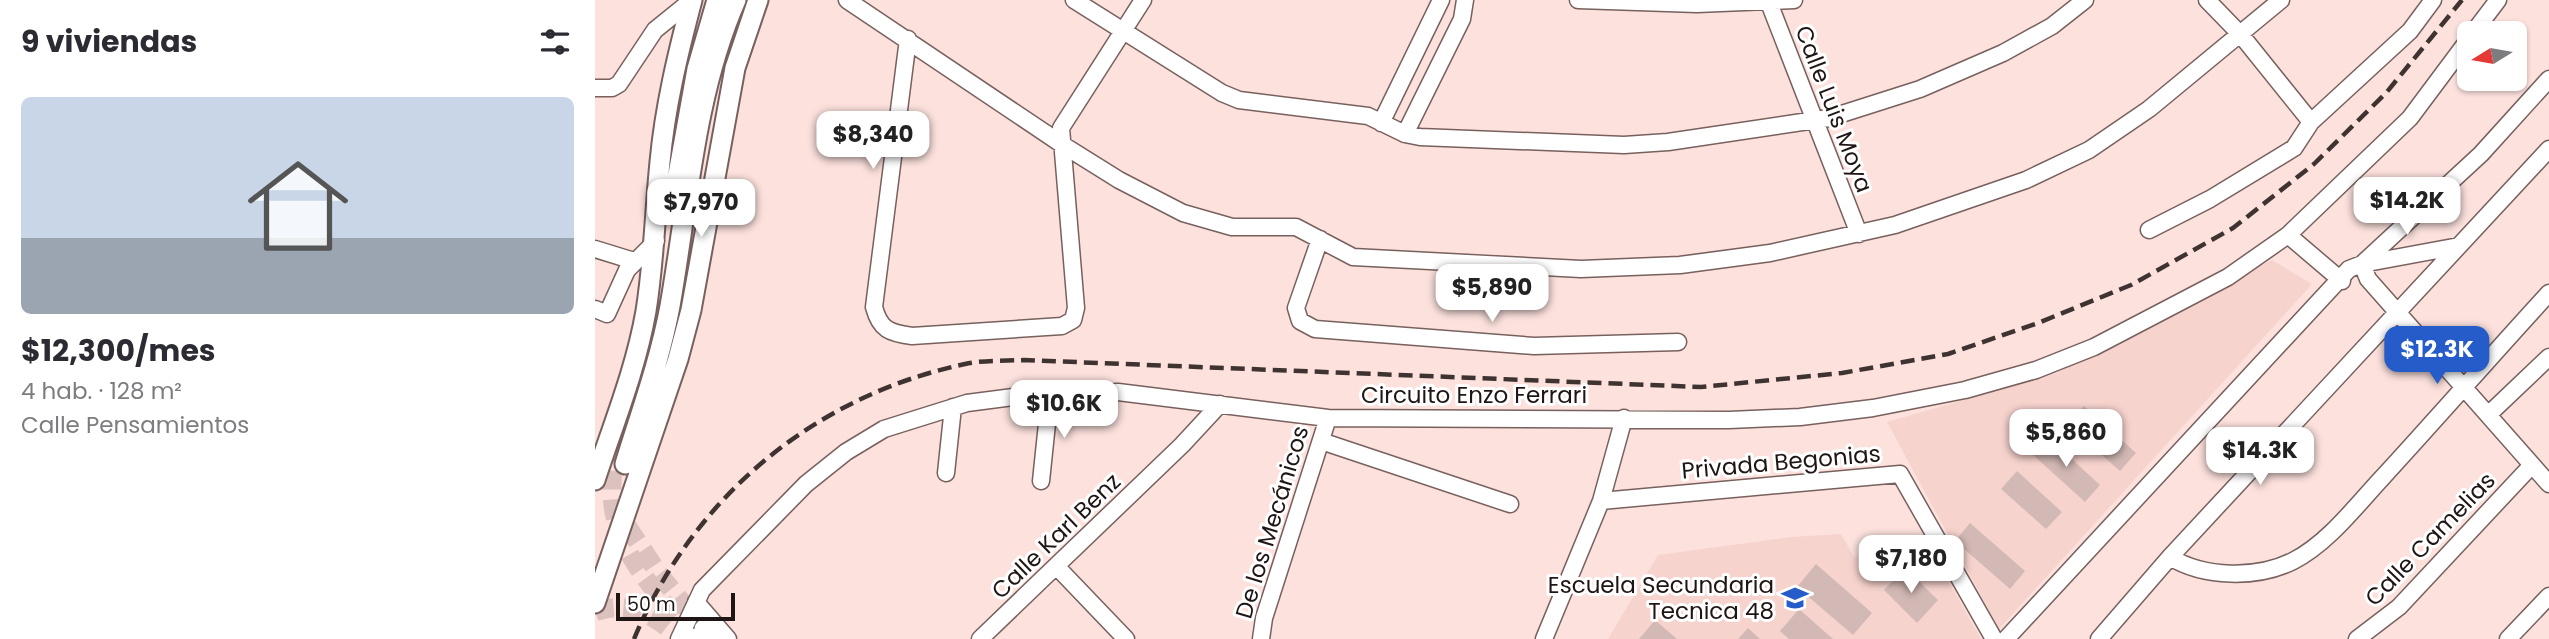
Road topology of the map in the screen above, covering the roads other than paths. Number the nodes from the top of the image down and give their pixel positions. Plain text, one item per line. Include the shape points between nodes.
1 (692, 0) edge
2 (717, 0) edge
3 (736, 0) edge
4 (758, 0) edge
5 (847, 0) edge
6 (1074, 0) edge
7 (1143, 0) edge
8 (1441, 0) edge
9 (1465, 0) edge
10 (1578, 0) edge
11 (1794, 0) edge
12 (2085, 0) edge
13 (2207, 0) edge
14 (2281, 0) edge
15 (2433, 0) edge
16 (2498, 0) edge
17 (1768, 1) edge
18 (2482, 21) edge
19 (1122, 32) junction
20 (2241, 35) junction
21 (908, 39) junction
22 (2457, 55) edge
23 (2549, 79) edge
24 (595, 88) edge
25 (1813, 118) junction
26 (2311, 122) junction
27 (1381, 123) junction
28 (1405, 134) junction
29 (1063, 145) junction
30 (2549, 149) edge
31 (2149, 230) dead end
32 (1859, 234) junction
33 (2288, 235) junction
34 (1320, 239) junction
35 (656, 241) junction
36 (2459, 246) junction
37 (595, 249) edge
38 (634, 261) junction
39 (2362, 264) junction
40 (2342, 281) junction
41 (2549, 293) edge
42 (595, 309) edge
43 (2397, 312) junction
44 (1678, 342) dead end
45 (2549, 358) edge
46 (2463, 388) junction
47 (1050, 395) junction
48 (1220, 404) junction
49 (953, 407) junction
50 (2488, 415) junction
51 (1328, 418) junction
52 (1624, 418) junction
53 (1321, 441) junction
54 (618, 442) tunnel mouth
55 (625, 464) tunnel mouth
56 (2532, 465) junction
57 (946, 473) dead end
58 (595, 480) edge
59 (1041, 481) dead end
60 (2549, 484) edge
61 (1601, 501) junction
62 (1510, 504) dead end
63 (604, 555) edge
64 (2171, 557) junction
65 (1057, 567) junction
66 (2549, 596) edge
67 (595, 601) edge
68 (696, 602) junction
69 (2102, 638) edge
70 (680, 639) edge
71 (728, 639) edge
72 (980, 639) edge
73 (1126, 639) edge
74 (1261, 639) edge
75 (1543, 639) edge
76 (1994, 639) edge
77 (2006, 639) edge
78 (2357, 639) edge
79 (2508, 639) edge

1 - 24 street via 655,30 619,83
1 - 35 main road via 673,75
2 - 54 main road via 684,129 657,309
3 - 55 main road via 707,87 661,348
4 - 63 main road via 735,68 685,335
5 - 21 street
6 - 19 street
7 - 19 street
8 - 27 street
9 - 28 street via 1462,19
10 - 17 street
11 - 17 street
12 - 25 street via 2052,26 2003,53 1920,89 1829,118
13 - 20 street
14 - 20 street
15 - 26 street via 2410,31
16 - 18 street
17 - 25 street, Calle Luis Moya
19 - 27 street via 1239,100 1368,116
19 - 29 street via 1061,128
20 - 26 street
20 - 32 street via 2149,109 2089,150 2026,180
21 - 29 street
21 - 29 street via 874,307 878,321 889,333 912,336 1062,326 1073,320 1076,308
22 - 33 street, Circuito Enzo Ferrari via 2410,118
23 - 39 street via 2481,153
25 - 28 street via 1624,145
25 - 32 street, Calle Luis Moya
26 - 31 street via 2294,148 2266,167
27 - 28 street
29 - 34 street via 1183,213 1231,227 1296,227
30 - 36 street
32 - 34 street via 1770,253 1680,265 1581,269 1353,257
33 - 40 street
33 - 52 street, Circuito Enzo Ferrari via 2228,277 2094,347 1965,390 1800,417
34 - 44 street via 1296,308 1300,321 1315,329 1534,346
35 - 38 street
35 - 58 main road via 638,343
36 - 39 street
36 - 43 street
37 - 38 street
38 - 42 street via 607,314
39 - 40 street
39 - 43 street via 2368,279
40 - 77 street
41 - 46 street
43 - 46 street
43 - 64 street
45 - 50 street
46 - 50 street
46 - 64 street via 2350,513 2298,558 2238,574 2186,567
47 - 48 street, Circuito Enzo Ferrari via 1118,392
47 - 49 street, Circuito Enzo Ferrari
47 - 59 street
48 - 51 street, Circuito Enzo Ferrari
48 - 65 street, Calle Karl Benz
49 - 57 street
49 - 68 street, Circuito Enzo Ferrari via 884,429 846,452 806,484 702,590
50 - 56 street
51 - 52 street, Circuito Enzo Ferrari
51 - 53 street, De los Mecánicos
52 - 61 street
53 - 62 street
53 - 74 street, De los Mecánicos
56 - 60 street
56 - 78 street, Calle Camelias via 2399,607
61 - 75 street
61 - 76 street, Privada Begonias via 1900,474
63 - 67 main road
64 - 69 street
65 - 72 street, Calle Karl Benz
65 - 73 street
66 - 79 street
68 - 70 street, Circuito Enzo Ferrari
68 - 71 street

